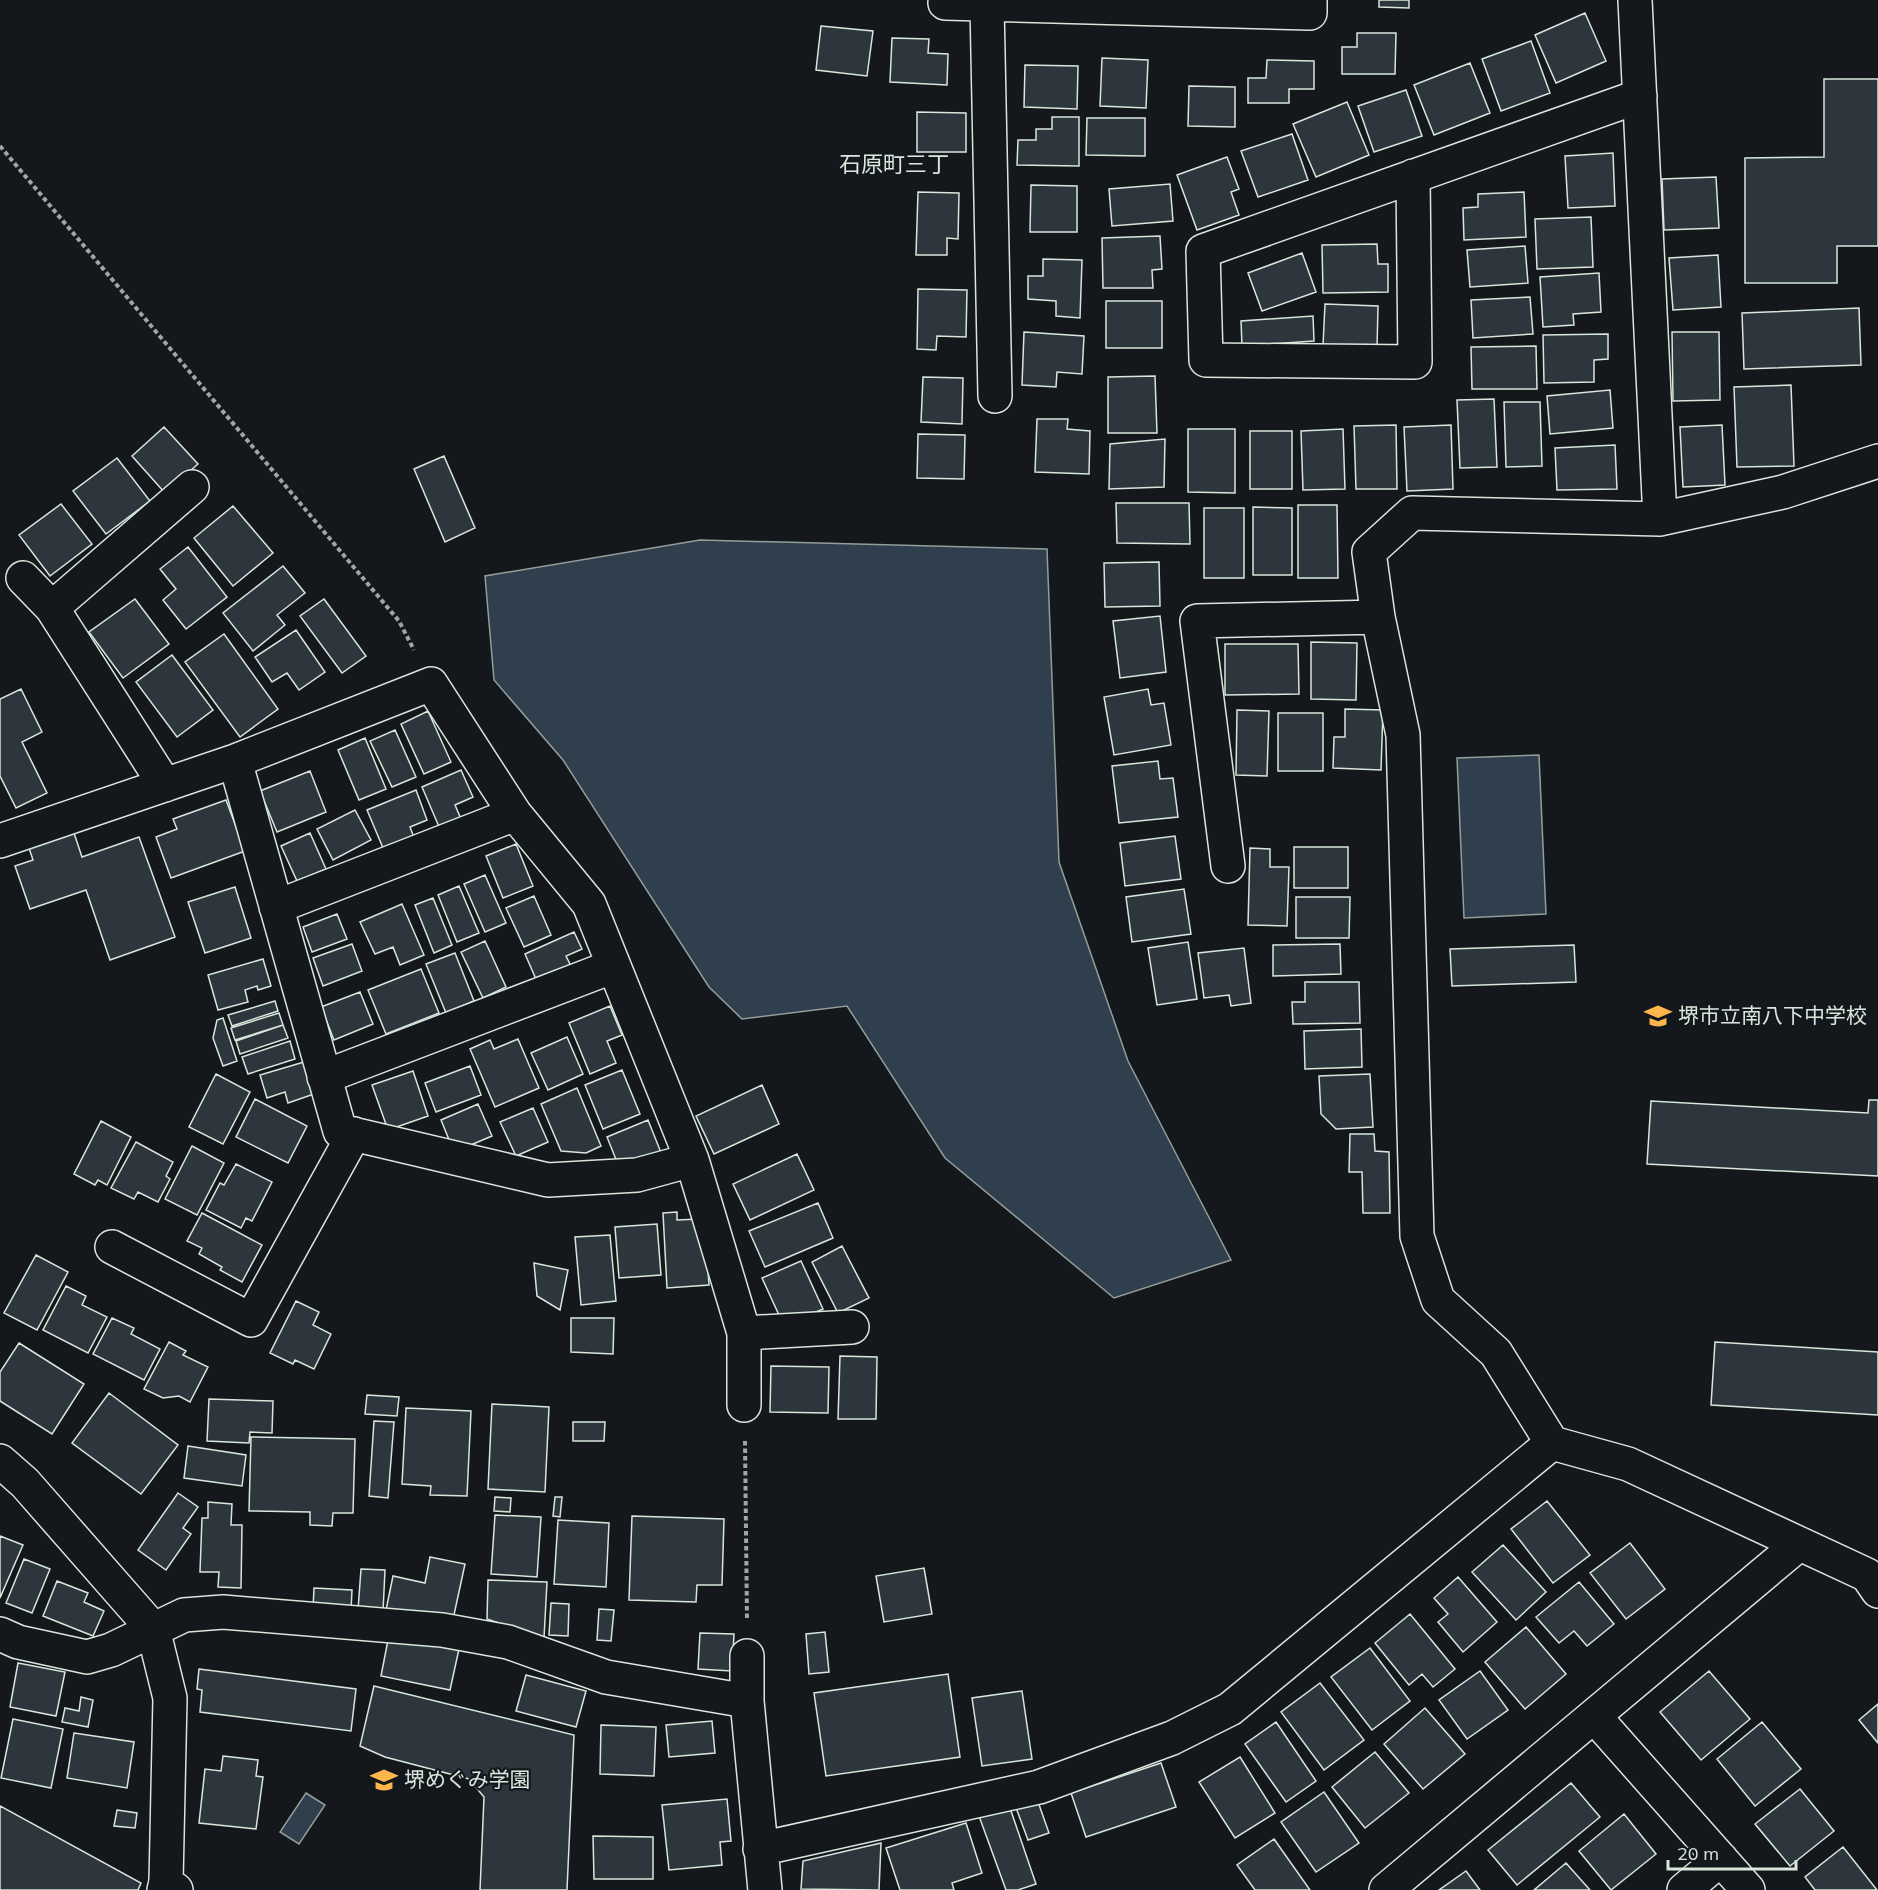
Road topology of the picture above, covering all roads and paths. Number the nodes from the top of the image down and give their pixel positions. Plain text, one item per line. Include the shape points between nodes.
1 (1310, 0) edge
2 (1635, 0) edge
3 (945, 3) dead end
4 (987, 5) junction
5 (1156, 5) edge
6 (1640, 96) junction
7 (0, 146) edge
8 (1413, 176) junction
9 (995, 396) dead end
10 (1878, 461) edge
11 (192, 487) dead end
12 (1660, 519) junction
13 (23, 578) dead end
14 (52, 608) junction
15 (1378, 617) junction
16 (431, 684) junction
17 (235, 761) junction
18 (165, 785) junction
19 (515, 814) junction
20 (0, 841) edge
21 (1228, 866) dead end
22 (276, 907) junction
23 (614, 966) junction
24 (324, 1077) junction
25 (354, 1134) junction
26 (692, 1160) junction
27 (112, 1246) dead end
28 (852, 1327) dead end
29 (744, 1333) junction
30 (744, 1405) joint
31 (1552, 1443) junction
32 (0, 1461) edge
33 (1799, 1544) junction
34 (1878, 1591) edge
35 (153, 1629) junction
36 (0, 1634) edge
37 (747, 1656) joint
38 (747, 1701) junction
39 (1594, 1716) junction
40 (760, 1850) junction
41 (1721, 1859) junction
42 (169, 1887) edge
43 (765, 1890) edge
44 (1386, 1890) edge
45 (1684, 1890) edge
46 (1748, 1890) edge

1 - 5 street via 1310,13
2 - 6 street
3 - 4 street
4 - 5 street
4 - 9 street
6 - 8 street
6 - 12 street
7 - 16 path via 399,621
8 - 8 street via 1203,251 1206,360 1415,362
10 - 12 street via 1784,492
11 - 14 street
12 - 15 street via 1412,513 1369,552
13 - 14 street
14 - 18 street
15 - 21 street via 1197,621
15 - 31 street via 1403,735 1416,1236 1438,1300 1496,1353
16 - 17 street
16 - 19 street
17 - 18 street
17 - 22 street
18 - 20 street
19 - 22 street
19 - 23 street via 589,904
22 - 24 street
23 - 24 street
23 - 26 street
24 - 25 street via 339,1131
25 - 26 street via 548,1180 637,1175
25 - 27 street via 251,1320
26 - 29 street
28 - 29 street
29 - 30 street
30 - 37 path
31 - 33 street via 1629,1464
31 - 40 street via 1230,1709 1172,1738 1039,1787
32 - 35 street
33 - 34 street via 1867,1575
33 - 39 street
35 - 36 street via 87,1657
35 - 38 street via 184,1615 223,1612 442,1630 508,1642 606,1677
35 - 42 street via 170,1698
37 - 38 street
38 - 40 street
39 - 41 street
39 - 44 street
40 - 43 street
41 - 45 street
41 - 46 street

